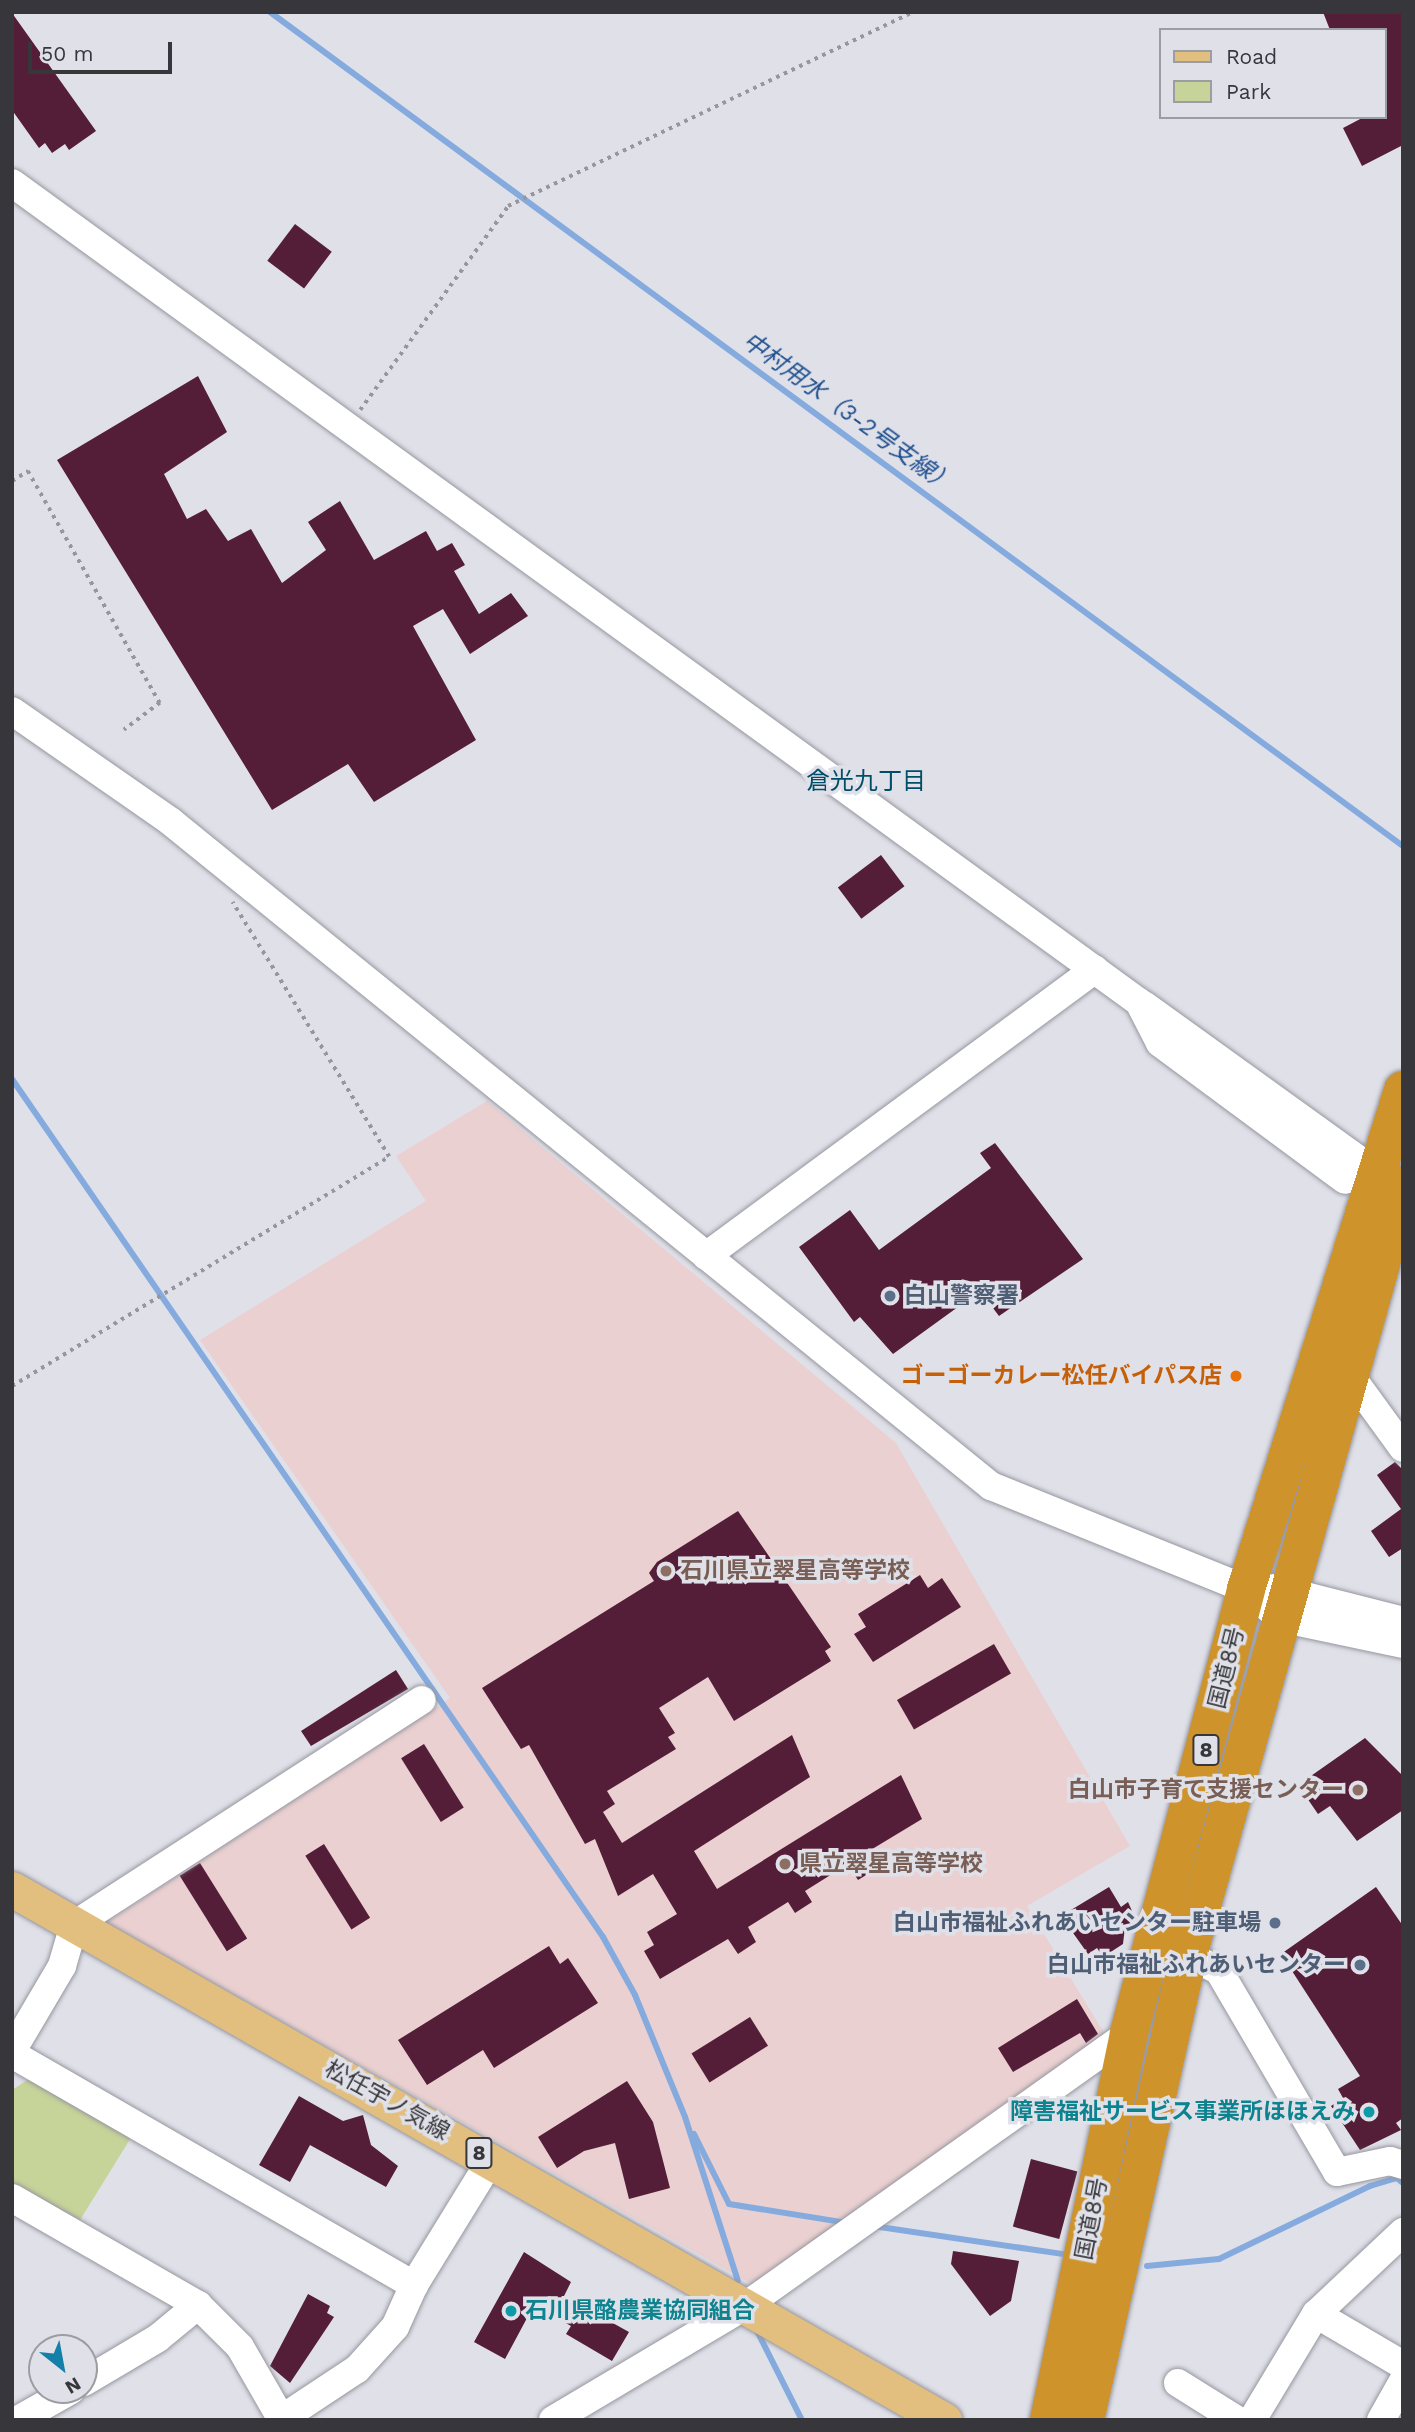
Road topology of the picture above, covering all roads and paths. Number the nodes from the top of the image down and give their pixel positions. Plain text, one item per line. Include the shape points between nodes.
1 (913, 12) edge
2 (12, 183) edge
3 (345, 431) junction
4 (12, 481) edge
5 (12, 711) edge
6 (124, 730) dead end
7 (230, 900) dead end
8 (1095, 969) junction
9 (1403, 1090) edge
10 (1385, 1185) edge
11 (706, 1256) junction
12 (1347, 1371) junction
13 (12, 1385) edge
14 (1403, 1448) edge
15 (1246, 1589) junction
16 (1284, 1603) junction
17 (1403, 1621) edge
18 (1403, 1644) edge
19 (422, 1700) dead end
20 (12, 1889) edge
21 (74, 1925) junction
22 (1188, 1955) junction
23 (1129, 2033) junction
24 (12, 2052) edge
25 (491, 2160) junction
26 (1403, 2165) edge
27 (12, 2198) edge
28 (1403, 2232) edge
29 (414, 2285) junction
30 (748, 2304) junction
31 (198, 2305) junction
32 (1316, 2314) junction
33 (1403, 2365) edge
34 (98, 2374) edge
35 (1403, 2381) edge
36 (1178, 2383) dead end
37 (44, 2404) edge
38 (15, 2419) edge
39 (281, 2420) edge
40 (553, 2420) edge
41 (944, 2420) edge
42 (1049, 2420) edge
43 (1085, 2420) edge
44 (1237, 2420) edge
45 (1252, 2420) edge
46 (1381, 2420) edge

1 - 3 path via 531,190 508,206
2 - 3 street
3 - 8 street
4 - 6 path via 28,471 160,703
5 - 11 street via 170,821
7 - 13 path via 389,1157
8 - 10 street
8 - 11 street
9 - 10 highway, 国道8号 / 8
10 - 12 highway, 国道8号 / 8
10 - 15 highway, 国道8号 / 8
11 - 15 street via 991,1486
12 - 14 street
12 - 16 highway, 国道8号 / 8
15 - 16 street
15 - 23 highway, 国道8号 / 8
16 - 17 street
16 - 18 street
16 - 22 highway, 国道8号 / 8
19 - 21 street
20 - 21 main road, 松任宇ノ気線 / 8
21 - 24 street via 62,1966
21 - 25 main road, 松任宇ノ気線 / 8
22 - 26 street via 1219,1971 1337,2172 1390,2161
22 - 43 highway, 国道8号 / 8
23 - 30 street
23 - 42 highway, 国道8号 / 8
24 - 29 street
25 - 29 street
25 - 30 main road, 松任宇ノ気線 / 8
27 - 31 street
28 - 32 street
29 - 39 street via 395,2327 357,2370
30 - 40 street
30 - 41 main road, 松任宇ノ気線 / 8
31 - 34 street via 158,2338
31 - 39 street via 240,2347
32 - 33 street
32 - 45 street
35 - 46 street
36 - 44 street
37 - 38 street

